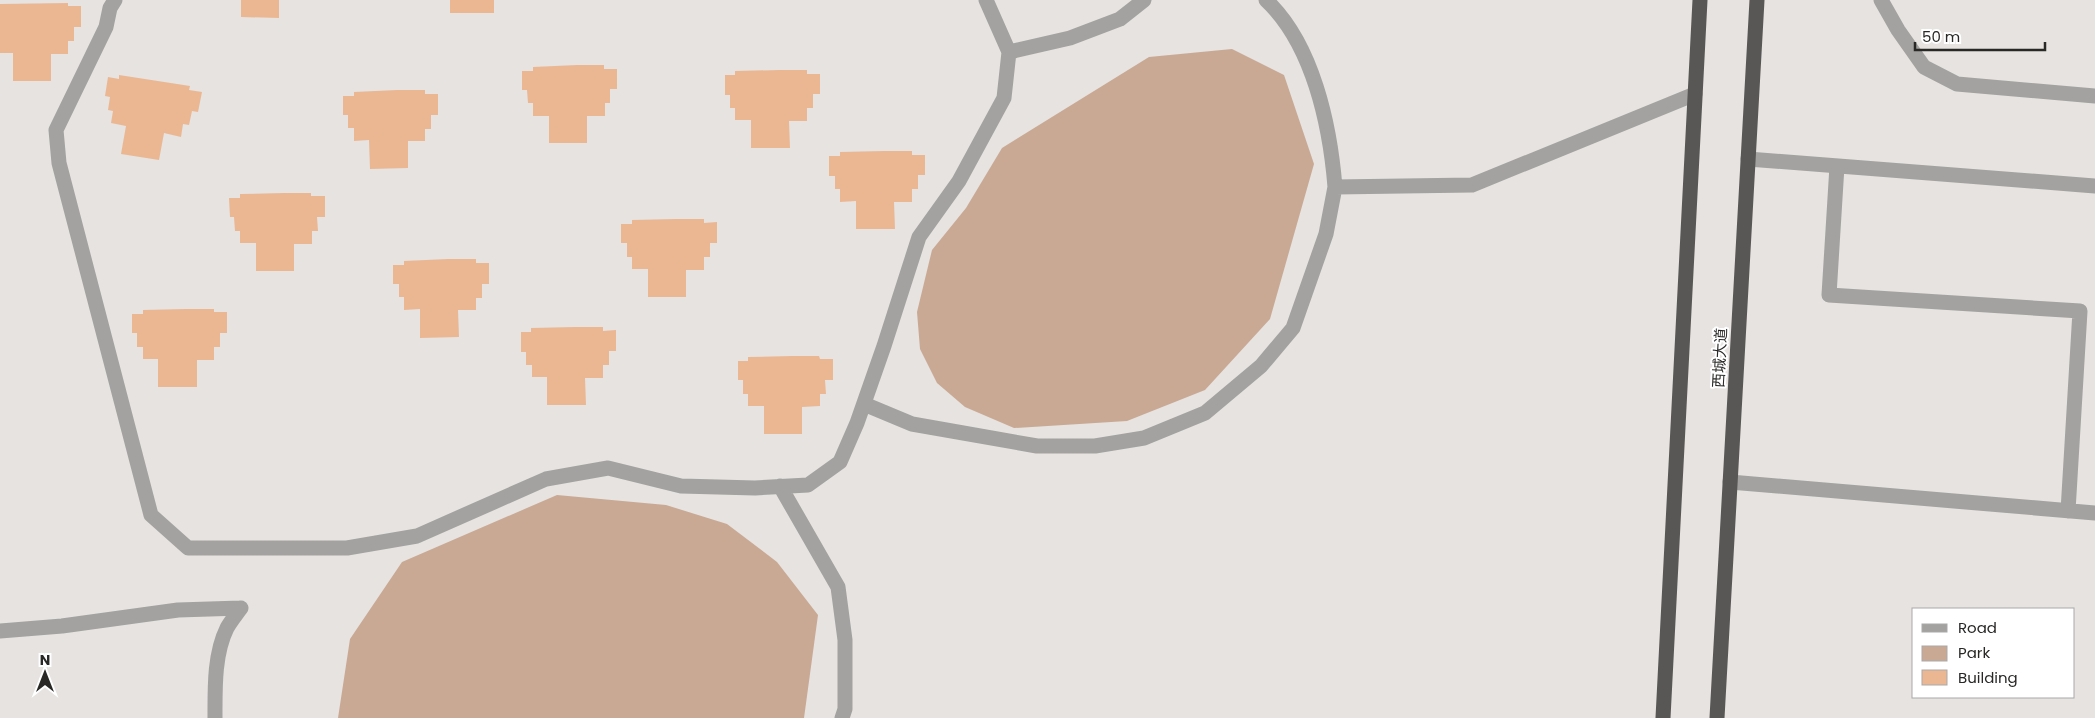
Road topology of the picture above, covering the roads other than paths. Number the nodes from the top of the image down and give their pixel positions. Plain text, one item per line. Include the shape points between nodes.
1 (986, 0) edge
2 (1144, 0) edge
3 (1266, 0) edge
4 (1700, 0) edge
5 (1757, 0) edge
6 (1882, 0) edge
7 (110, 3) edge
8 (1009, 52) junction
9 (1695, 94) junction
10 (2095, 96) edge
11 (1748, 159) junction
12 (1837, 166) junction
13 (2095, 186) edge
14 (1335, 188) junction
15 (864, 404) junction
16 (1730, 482) junction
17 (780, 486) junction
18 (2068, 511) junction
19 (2095, 513) edge
20 (0, 631) edge
21 (215, 718) edge
22 (842, 718) edge
23 (1663, 718) edge
24 (1717, 718) edge

1 - 8 street
2 - 8 street via 1120,19 1070,38
3 - 14 street via 1280,13 1313,72 1329,134
4 - 9 highway
5 - 11 highway, 西城大道
6 - 10 street via 1924,67 1957,84
7 - 17 street via 106,28 56,130 59,163 151,515 188,548 347,548 417,536 546,479 608,468 681,486
8 - 15 street via 1004,98 959,181 919,237
9 - 14 street via 1472,185
9 - 23 highway
11 - 12 street
11 - 16 highway, 西城大道
12 - 13 street
12 - 18 street via 1829,295 2080,311
14 - 15 street via 1326,234 1293,328 1262,366 1206,412 1144,438 1094,446 1038,446 912,424
15 - 17 street via 840,462 808,485
16 - 18 street
16 - 24 highway, 西城大道
17 - 22 street via 838,587 845,640 845,709
18 - 19 street
20 - 21 street via 178,610 241,608 223,640 216,681

